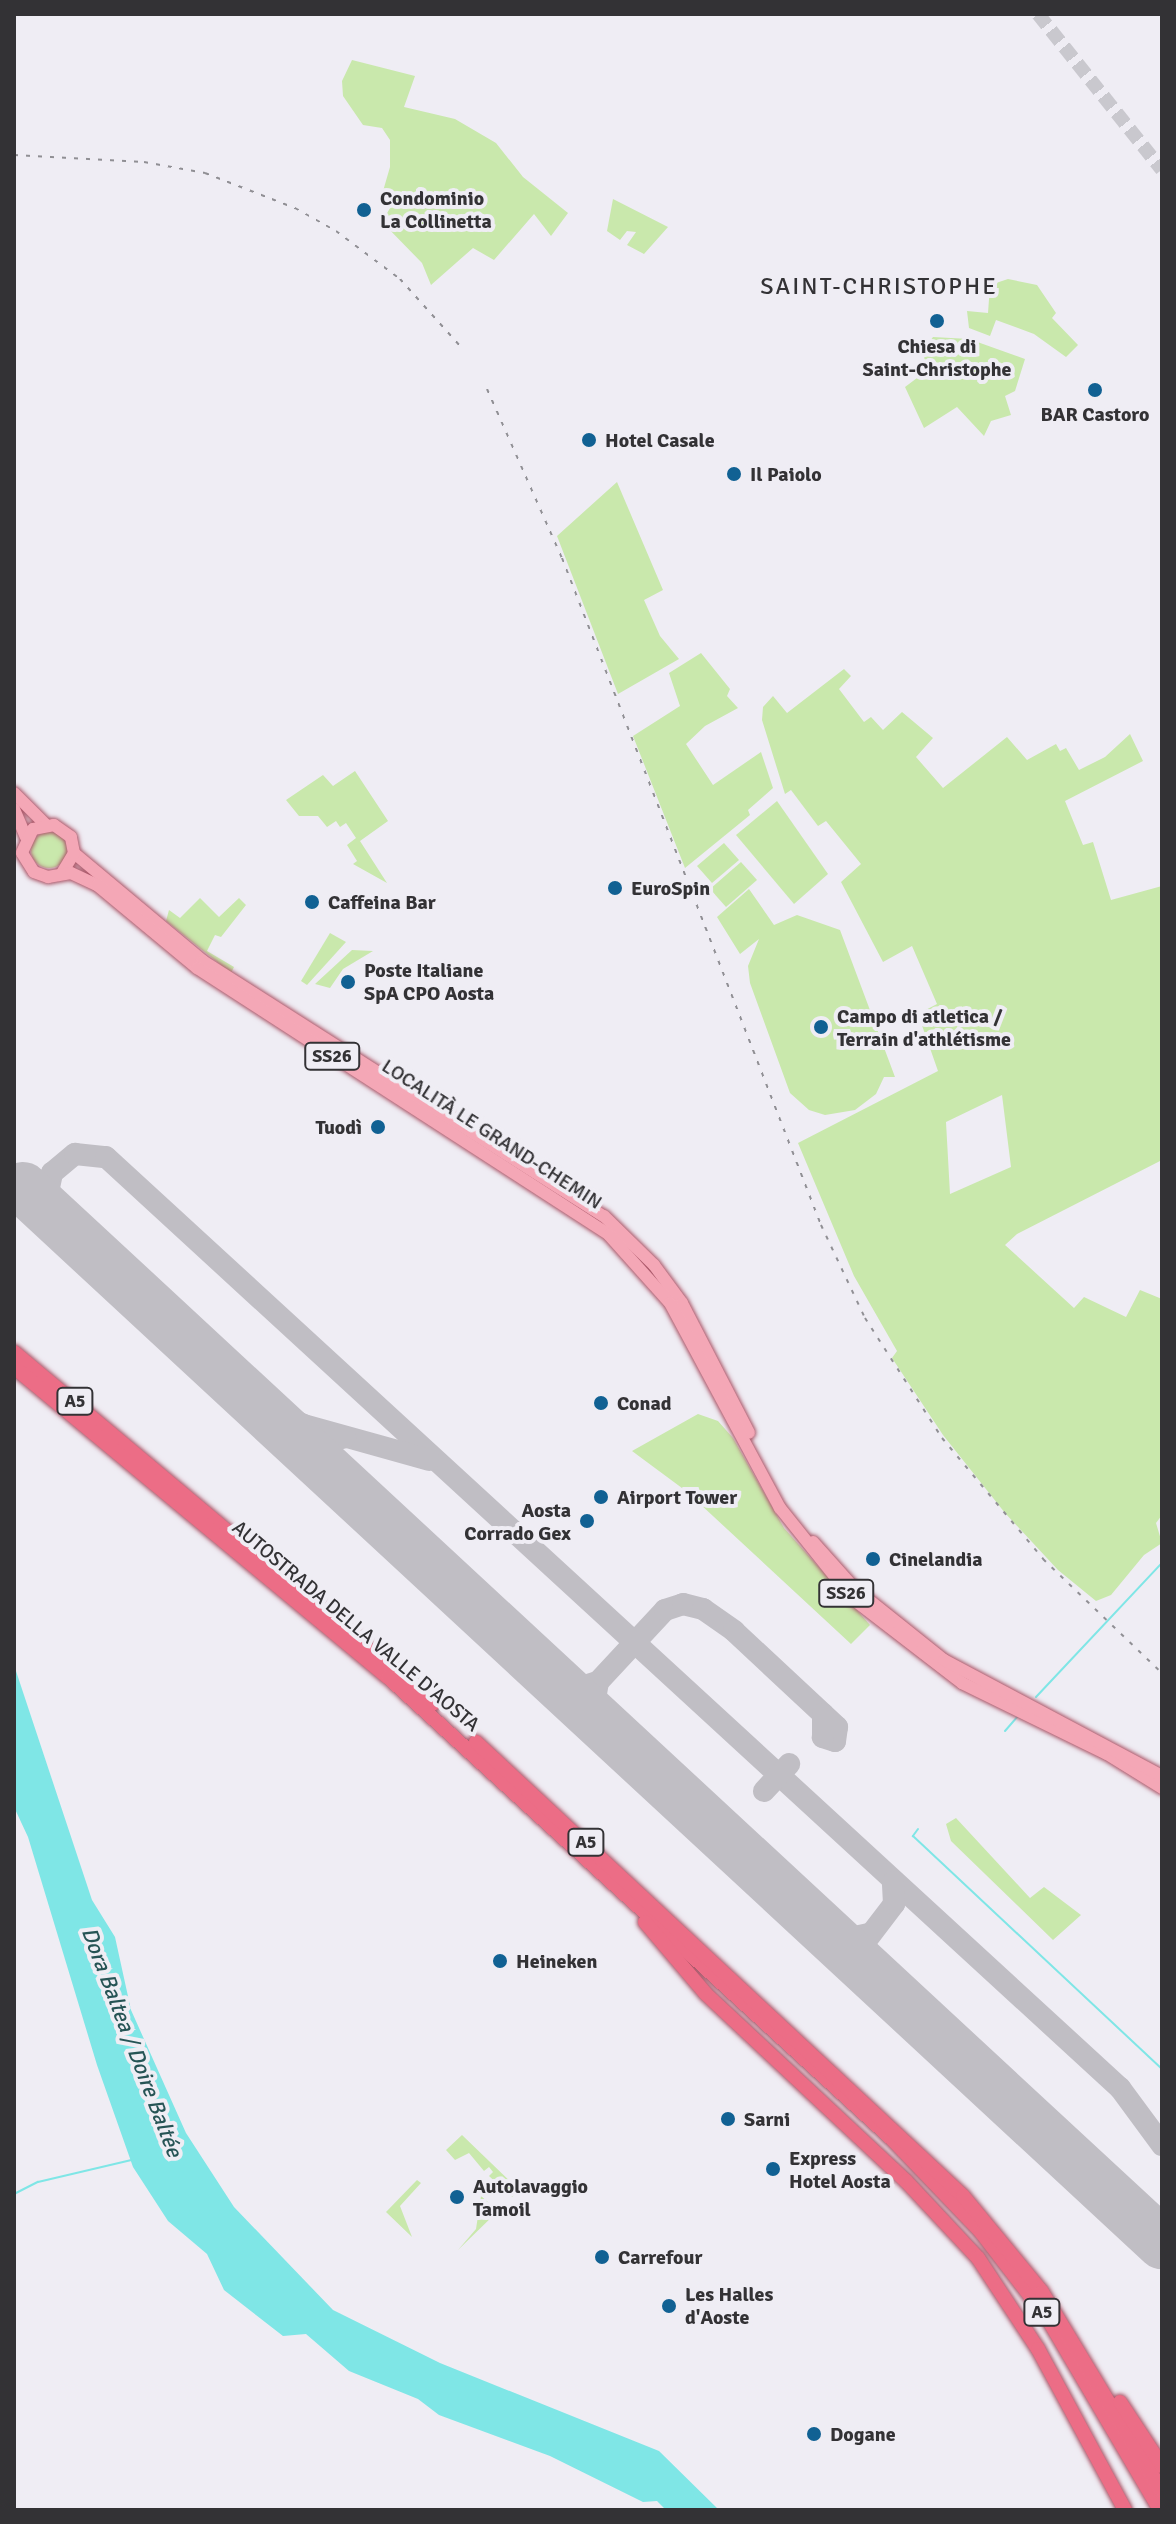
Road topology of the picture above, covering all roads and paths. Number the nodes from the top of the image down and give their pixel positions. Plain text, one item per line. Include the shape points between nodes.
1 (14, 793) edge
2 (14, 809) edge
3 (45, 824) junction
4 (26, 837) junction
5 (74, 853) junction
6 (62, 873) junction
7 (14, 1352) edge
8 (14, 1367) edge
9 (135, 1458) junction
10 (1018, 1706) junction
11 (1162, 1776) edge
12 (1162, 1788) edge
13 (548, 1821) junction
14 (1015, 2256) junction
15 (1162, 2466) edge
16 (1162, 2491) edge
17 (1125, 2510) edge
18 (1160, 2510) edge

1 - 3 main road, LOCALITÀ LE GRAND-CHEMIN
2 - 4 main road, LOCALITÀ LE GRAND-CHEMIN
3 - 4 main road
3 - 5 main road, LOCALITÀ LE GRAND-CHEMIN via 66,831
4 - 6 main road, LOCALITÀ LE GRAND-CHEMIN via 22,853 30,869 48,877
5 - 6 main road
5 - 10 main road, LOCALITÀ LE GRAND-CHEMIN / SS26 via 203,961 604,1216 654,1265 682,1303 764,1463 815,1545 906,1632
6 - 10 main road, LOCALITÀ LE GRAND-CHEMIN / SS26 via 97,885 197,968 609,1235 670,1303 780,1508 827,1573 931,1662
7 - 9 highway, A5
8 - 9 highway, A5
9 - 13 highway, AUTOSTRADA DELLA VALLE D'AOSTA / A5
9 - 14 highway, A5 via 351,1630 565,1822 895,2129
10 - 11 main road, SS26
10 - 12 main road, SS26
13 - 17 highway, A5 via 706,1994 906,2181 978,2258 1038,2349
13 - 18 highway, A5 via 891,2138 981,2232 1048,2319
14 - 15 highway, A5 via 1064,2313
14 - 16 highway, A5 via 1080,2351

